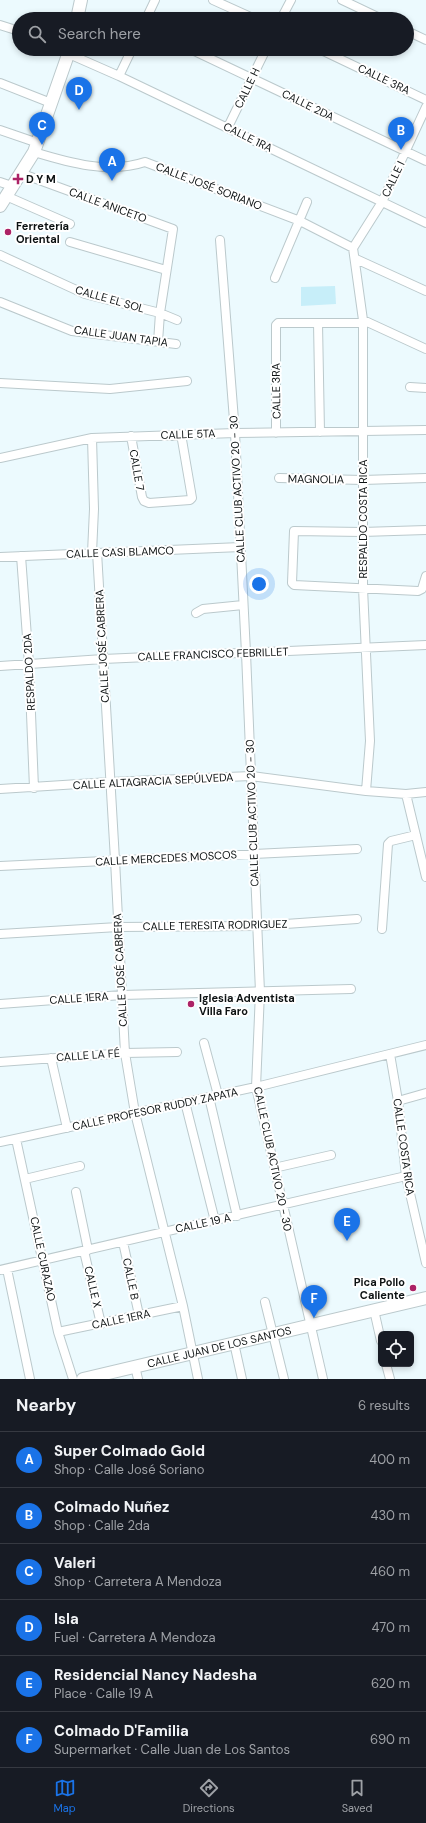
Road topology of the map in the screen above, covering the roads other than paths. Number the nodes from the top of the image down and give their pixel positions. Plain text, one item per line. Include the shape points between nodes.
1 (81, 0) edge
2 (155, 0) edge
3 (213, 0) edge
4 (291, 0) edge
5 (342, 0) edge
6 (78, 12) edge
7 (149, 12) edge
8 (240, 12) edge
9 (285, 12) edge
10 (367, 12) edge
11 (0, 25) edge
12 (12, 29) edge
13 (414, 34) edge
14 (426, 40) edge
15 (69, 56) edge
16 (78, 56) edge
17 (129, 56) edge
18 (205, 56) edge
19 (263, 56) edge
20 (334, 56) edge
21 (119, 76) junction
22 (252, 78) junction
23 (0, 83) edge
24 (426, 100) edge
25 (51, 103) junction
26 (426, 107) edge
27 (228, 128) junction
28 (0, 130) edge
29 (36, 147) junction
30 (406, 152) junction
31 (426, 161) edge
32 (20, 173) junction
33 (0, 182) edge
34 (6, 196) edge
35 (307, 202) dead end
36 (382, 202) junction
37 (300, 221) junction
38 (426, 223) edge
39 (70, 224) dead end
40 (220, 240) dead end
41 (70, 242) dead end
42 (353, 248) junction
43 (0, 255) edge
44 (356, 258) junction
45 (166, 270) junction
46 (274, 278) dead end
47 (426, 290) edge
48 (0, 302) edge
49 (160, 313) junction
50 (177, 320) dead end
51 (363, 321) junction
52 (318, 322) junction
53 (158, 342) junction
54 (176, 344) dead end
55 (426, 349) edge
56 (187, 381) dead end
57 (0, 383) edge
58 (410, 387) dead end
59 (426, 388) edge
60 (426, 430) edge
61 (320, 432) junction
62 (363, 432) junction
63 (235, 433) junction
64 (276, 433) junction
65 (181, 434) junction
66 (131, 436) junction
67 (92, 438) junction
68 (0, 458) edge
69 (279, 478) dead end
70 (426, 478) edge
71 (363, 480) junction
72 (426, 530) edge
73 (362, 532) junction
74 (241, 547) junction
75 (94, 553) junction
76 (21, 556) junction
77 (0, 557) edge
78 (426, 576) edge
79 (363, 588) junction
80 (243, 605) junction
81 (196, 613) dead end
82 (426, 644) edge
83 (365, 648) junction
84 (246, 653) junction
85 (103, 659) junction
86 (29, 664) junction
87 (0, 666) edge
88 (251, 776) junction
89 (110, 782) junction
90 (34, 788) junction
91 (0, 789) edge
92 (366, 791) junction
93 (426, 792) edge
94 (406, 794) junction
95 (416, 835) junction
96 (357, 849) dead end
97 (253, 854) junction
98 (115, 860) junction
99 (0, 866) edge
100 (426, 877) edge
101 (357, 919) dead end
102 (257, 926) junction
103 (118, 927) junction
104 (382, 929) dead end
105 (0, 934) edge
106 (351, 989) dead end
107 (260, 992) junction
108 (122, 995) junction
109 (0, 1004) edge
110 (204, 1043) dead end
111 (426, 1045) edge
112 (177, 1052) dead end
113 (124, 1053) junction
114 (390, 1054) junction
115 (51, 1058) junction
116 (0, 1062) edge
117 (256, 1087) junction
118 (426, 1093) edge
119 (218, 1095) junction
120 (209, 1097) junction
121 (398, 1101) junction
122 (185, 1102) junction
123 (135, 1113) junction
124 (67, 1128) junction
125 (16, 1138) junction
126 (0, 1142) edge
127 (331, 1155) dead end
128 (80, 1166) dead end
129 (274, 1168) junction
130 (406, 1176) junction
131 (25, 1179) junction
132 (76, 1192) dead end
133 (282, 1205) junction
134 (237, 1216) junction
135 (216, 1221) junction
136 (164, 1232) junction
137 (123, 1242) junction
138 (86, 1251) junction
139 (43, 1259) junction
140 (426, 1263) edge
141 (4, 1270) edge
142 (426, 1298) edge
143 (265, 1302) dead end
144 (183, 1306) junction
145 (374, 1310) junction
146 (140, 1315) junction
147 (101, 1324) junction
148 (310, 1324) junction
149 (379, 1331) edge
150 (58, 1332) junction
151 (273, 1333) junction
152 (234, 1343) junction
153 (193, 1354) junction
154 (135, 1366) junction
155 (387, 1367) edge
156 (30, 1379) edge
157 (73, 1379) edge
158 (83, 1379) edge
159 (138, 1379) edge
160 (198, 1379) edge
161 (242, 1379) edge
162 (284, 1379) edge
163 (323, 1379) edge
164 (390, 1379) edge

1 - 6 street
2 - 7 street
3 - 8 street
4 - 9 street
5 - 10 street
11 - 12 street
13 - 14 street
15 - 25 street
16 - 21 street, CALLE 1RA
17 - 21 street
18 - 22 street, CALLE 2DA
19 - 22 street, CALLE H
20 - 24 street, CALLE 3RA
21 - 27 street, CALLE 1RA
22 - 27 street, CALLE H
22 - 30 street, CALLE 2DA
23 - 25 street
25 - 29 street
26 - 30 street, CALLE I
27 - 36 street, CALLE 1RA
28 - 29 street, CALLE JOSÉ SORIANO
29 - 32 street
29 - 37 street, CALLE JOSÉ SORIANO via 76,163 112,168 145,162
30 - 31 street, CALLE 2DA
30 - 36 street, CALLE I
32 - 34 street
32 - 45 street, CALLE ANICETO via 173,229
33 - 34 street
34 - 39 street
35 - 37 street
36 - 38 street, CALLE 1RA
36 - 42 street, CALLE I
37 - 42 street, CALLE JOSÉ SORIANO
37 - 46 street
40 - 63 street, CALLE CLUB ACTIVO 20 - 30
41 - 45 street
42 - 44 street, RESPALDO COSTA RICA
43 - 49 street, CALLE EL SOL via 85,294
44 - 47 street
44 - 51 street, RESPALDO COSTA RICA
45 - 49 street
48 - 53 street, CALLE JUAN TAPIA via 72,331
49 - 50 street, CALLE EL SOL
49 - 53 street
51 - 52 street
51 - 55 street
51 - 62 street, RESPALDO COSTA RICA
52 - 61 street
52 - 64 street, CALLE 3RA via 276,325
53 - 54 street, CALLE JUAN TAPIA
56 - 57 street via 110,389
58 - 59 street
60 - 62 street, CALLE 5TA
61 - 62 street, CALLE 5TA
61 - 64 street, CALLE 5TA
62 - 71 street, RESPALDO COSTA RICA
63 - 64 street, CALLE 5TA
63 - 65 street, CALLE 5TA
63 - 74 street, CALLE CLUB ACTIVO 20 - 30
65 - 66 street, CALLE 5TA
65 - 66 street, CALLE 7 via 192,498 149,503 144,501
66 - 67 street, CALLE 5TA
67 - 68 street, CALLE 5TA
67 - 75 street, CALLE JOSÉ CABRERA
69 - 71 street, MAGNOLIA
70 - 71 street, MAGNOLIA
71 - 73 street, RESPALDO COSTA RICA
72 - 73 street
73 - 79 street, RESPALDO COSTA RICA
73 - 79 street via 294,531 293,584
74 - 75 street, CALLE CASI BLAMCO
74 - 80 street, CALLE CLUB ACTIVO 20 - 30
75 - 76 street, CALLE CASI BLAMCO
75 - 85 street, CALLE JOSÉ CABRERA
76 - 77 street, CALLE CASI BLAMCO
76 - 86 street, RESPALDO 2DA
78 - 79 street via 422,589 418,591
79 - 83 street, RESPALDO COSTA RICA
80 - 81 street via 203,609
80 - 84 street, CALLE CLUB ACTIVO 20 - 30
82 - 83 street, CALLE FRANCISCO FEBRILLET
83 - 84 street, CALLE FRANCISCO FEBRILLET
83 - 92 street, RESPALDO COSTA RICA via 370,741
84 - 85 street, CALLE FRANCISCO FEBRILLET
84 - 88 street, CALLE CLUB ACTIVO 20 - 30
85 - 86 street, CALLE FRANCISCO FEBRILLET
85 - 89 street, CALLE JOSÉ CABRERA
86 - 87 street, CALLE FRANCISCO FEBRILLET
86 - 90 street, RESPALDO 2DA
88 - 89 street, CALLE ALTAGRACIA SEPÚLVEDA
88 - 92 street, CALLE ALTAGRACIA SEPÚLVEDA
88 - 97 street, CALLE CLUB ACTIVO 20 - 30
89 - 90 street, CALLE ALTAGRACIA SEPÚLVEDA
89 - 98 street, CALLE JOSÉ CABRERA
90 - 91 street, CALLE ALTAGRACIA SEPÚLVEDA
92 - 94 street, CALLE ALTAGRACIA SEPÚLVEDA
93 - 94 street, CALLE ALTAGRACIA SEPÚLVEDA
94 - 95 street
95 - 100 street
95 - 104 street via 388,844
96 - 97 street, CALLE MERCEDES MOSCOS
97 - 98 street, CALLE MERCEDES MOSCOS
97 - 102 street, CALLE CLUB ACTIVO 20 - 30
98 - 99 street, CALLE MERCEDES MOSCOS
98 - 103 street, CALLE JOSÉ CABRERA
101 - 102 street, CALLE TERESITA RODRIGUEZ
102 - 103 street, CALLE TERESITA RODRIGUEZ
102 - 107 street, CALLE CLUB ACTIVO 20 - 30
103 - 105 street, CALLE TERESITA RODRIGUEZ
103 - 108 street, CALLE JOSÉ CABRERA
106 - 107 street, CALLE 1ERA
107 - 108 street, CALLE 1ERA
107 - 117 street, CALLE CLUB ACTIVO 20 - 30
108 - 109 street, CALLE 1ERA
108 - 113 street, CALLE JOSÉ CABRERA
110 - 119 street
111 - 114 street, CALLE PROFESOR RUDDY ZAPATA
112 - 113 street, CALLE LA FÉ
113 - 115 street, CALLE LA FÉ
113 - 123 street, CALLE JOSÉ CABRERA
114 - 117 street, CALLE PROFESOR RUDDY ZAPATA
114 - 121 street, CALLE COSTA RICA
115 - 116 street, CALLE LA FÉ
115 - 124 street
117 - 119 street, CALLE PROFESOR RUDDY ZAPATA
117 - 129 street, CALLE CLUB ACTIVO 20 - 30
118 - 121 street
119 - 120 street, CALLE PROFESOR RUDDY ZAPATA
120 - 122 street, CALLE PROFESOR RUDDY ZAPATA
120 - 134 street
121 - 130 street, CALLE COSTA RICA
122 - 123 street, CALLE PROFESOR RUDDY ZAPATA
122 - 135 street
123 - 124 street, CALLE PROFESOR RUDDY ZAPATA
123 - 136 street, CALLE JOSÉ CABRERA
124 - 125 street, CALLE PROFESOR RUDDY ZAPATA
125 - 126 street, CALLE PROFESOR RUDDY ZAPATA
125 - 131 street, CALLE CURAZAO
127 - 129 street
128 - 131 street
129 - 133 street, CALLE CLUB ACTIVO 20 - 30
130 - 133 street, CALLE 19 A
130 - 140 street, CALLE COSTA RICA
131 - 139 street, CALLE CURAZAO
132 - 138 street, CALLE X
133 - 134 street, CALLE 19 A
133 - 148 street, CALLE CLUB ACTIVO 20 - 30
134 - 135 street, CALLE 19 A
135 - 136 street, CALLE 19 A
136 - 137 street, CALLE 19 A
136 - 144 street, CALLE JOSÉ CABRERA
137 - 138 street, CALLE 19 A
137 - 146 street, CALLE B
138 - 139 street, CALLE 19 A
138 - 147 street, CALLE X
139 - 141 street, CALLE 19 A
139 - 150 street, CALLE CURAZAO
141 - 156 street
142 - 145 street, CALLE JUAN DE LOS SANTOS
143 - 151 street
144 - 146 street, CALLE 1ERA
144 - 153 street, CALLE JOSÉ CABRERA
145 - 148 street, CALLE JUAN DE LOS SANTOS
145 - 149 street
146 - 147 street, CALLE 1ERA
147 - 150 street, CALLE 1ERA
148 - 151 street, CALLE JUAN DE LOS SANTOS
148 - 163 street, CALLE CLUB ACTIVO 20 - 30
150 - 157 street, CALLE CURAZAO
151 - 152 street, CALLE JUAN DE LOS SANTOS
151 - 162 street
152 - 153 street, CALLE JUAN DE LOS SANTOS
152 - 161 street
153 - 154 street, CALLE JUAN DE LOS SANTOS
153 - 160 street, CALLE JOSÉ CABRERA
154 - 158 street, CALLE JUAN DE LOS SANTOS
154 - 159 street
155 - 164 street

